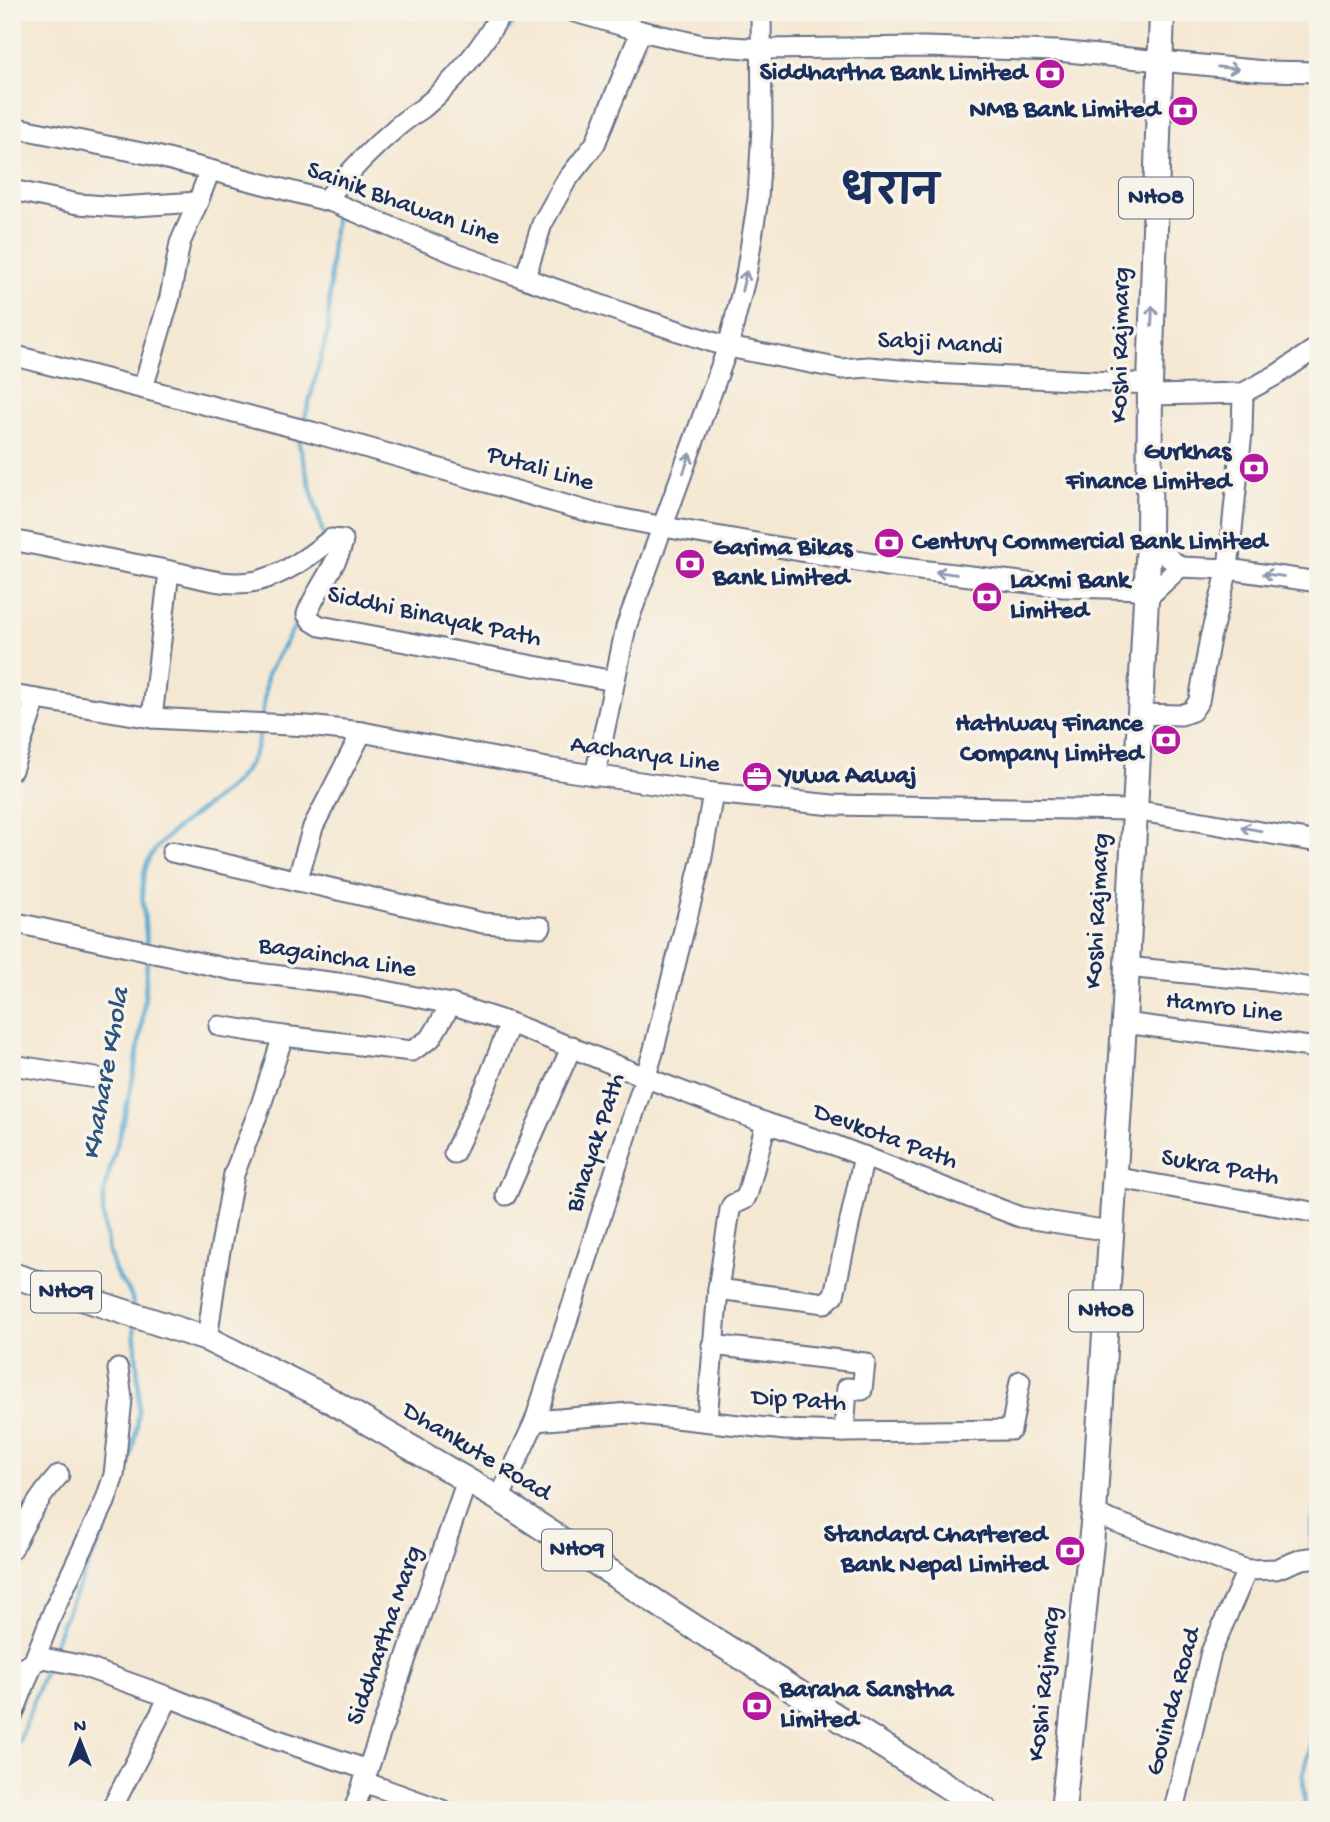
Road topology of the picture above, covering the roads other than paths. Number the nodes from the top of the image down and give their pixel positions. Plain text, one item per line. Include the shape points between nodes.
1 (500, 12) edge
2 (575, 12) edge
3 (761, 12) edge
4 (1162, 12) edge
5 (641, 32) junction
6 (762, 48) junction
7 (1160, 61) junction
8 (1318, 72) edge
9 (12, 127) edge
10 (210, 170) junction
11 (12, 190) edge
12 (198, 202) junction
13 (336, 204) junction
14 (525, 278) junction
15 (728, 347) junction
16 (1318, 347) edge
17 (12, 355) edge
18 (143, 388) junction
19 (1151, 389) junction
20 (1243, 393) junction
21 (664, 527) junction
22 (12, 540) edge
23 (1149, 541) junction
24 (1180, 567) junction
25 (1228, 569) junction
26 (169, 571) junction
27 (1318, 582) edge
28 (1147, 594) junction
29 (614, 681) junction
30 (12, 695) edge
31 (36, 699) junction
32 (1138, 714) junction
33 (152, 718) junction
34 (362, 732) junction
35 (12, 770) edge
36 (595, 776) junction
37 (713, 793) junction
38 (1134, 810) junction
39 (1318, 842) edge
40 (172, 852) dead end
41 (297, 881) junction
42 (12, 922) edge
43 (541, 927) dead end
44 (1126, 967) junction
45 (1318, 989) edge
46 (451, 1004) junction
47 (510, 1023) junction
48 (1124, 1023) junction
49 (219, 1026) dead end
50 (283, 1036) junction
51 (572, 1046) junction
52 (1318, 1048) edge
53 (12, 1065) edge
54 (646, 1076) junction
55 (102, 1079) dead end
56 (766, 1123) junction
57 (454, 1153) dead end
58 (864, 1156) junction
59 (1113, 1177) junction
60 (506, 1195) dead end
61 (1318, 1213) edge
62 (1110, 1231) junction
63 (12, 1275) edge
64 (718, 1289) junction
65 (207, 1339) junction
66 (712, 1345) junction
67 (118, 1369) dead end
68 (1020, 1381) dead end
69 (707, 1420) junction
70 (535, 1421) junction
71 (844, 1433) junction
72 (59, 1475) dead end
73 (467, 1480) junction
74 (499, 1499) junction
75 (1094, 1514) junction
76 (12, 1549) edge
77 (1310, 1558) edge
78 (1247, 1570) junction
79 (45, 1660) junction
80 (12, 1673) edge
81 (169, 1697) junction
82 (12, 1717) edge
83 (366, 1776) junction
84 (111, 1810) edge
85 (354, 1810) edge
86 (442, 1810) edge
87 (985, 1810) edge
88 (1063, 1810) edge
89 (1174, 1810) edge

1 - 13 street via 493,28 449,82 372,149
2 - 5 street
3 - 6 street
4 - 7 main road, Koshi Rajmarg / NH08
5 - 6 street via 702,46
5 - 14 street via 595,144 566,181 542,224
6 - 7 street via 925,47
15 -> 6 street via 758,199
7 -> 8 street
19 -> 7 main road, Koshi Rajmarg / NH08
9 - 10 street, Sainik Bhawan Line
10 - 12 street
10 - 13 street, Sainik Bhawan Line
11 - 12 street via 119,207
12 - 18 street via 180,243 170,297
13 - 14 street, Sainik Bhawan Line
14 - 15 street, Sainik Bhawan Line
15 - 19 street, Sabji Mandi via 842,369 869,367
21 -> 15 street
16 - 20 street
17 - 18 street, Putali Line
18 - 21 street, Putali Line via 593,513
19 - 20 street, Sabji Mandi
19 - 23 main road, Koshi Rajmarg / NH08
20 - 25 street
28 -> 21 street, Putali Line via 886,566
21 - 29 street via 626,626
22 - 26 street, Siddhi Binayak Path
23 - 24 street
23 - 28 main road, Koshi Rajmarg / NH08
24 - 25 street
24 - 28 street
27 -> 25 street
25 - 32 street via 1199,701 1192,711 1181,715
26 - 29 street, Siddhi Binayak Path via 209,582 256,581 286,571 331,539 343,540 307,614 320,626
26 - 33 street
28 - 32 main road, Koshi Rajmarg / NH08
29 - 36 street
30 - 31 street, Aacharya Line
31 - 33 street, Aacharya Line
31 - 35 street
32 - 38 main road, Koshi Rajmarg / NH08
33 - 34 street, Aacharya Line
34 - 36 street, Aacharya Line
34 - 41 street via 313,827
36 - 37 street, Aacharya Line
37 - 38 street, Aacharya Line via 833,805
37 - 54 street, Binayak Path via 670,995
39 -> 38 street, Aacharya Line
38 - 44 main road, Koshi Rajmarg / NH08
40 - 41 street
41 - 43 street via 483,923
42 - 46 street, Bagaincha Line via 233,970 361,986
44 - 45 street
44 - 48 main road, Koshi Rajmarg / NH08
46 - 47 street, Bagaincha Line
46 - 50 street via 431,1038 412,1051
47 - 51 street, Bagaincha Line
47 - 57 street
48 - 52 street, Hamro Line
48 - 59 main road, Koshi Rajmarg / NH08
49 - 50 street
50 - 65 street via 234,1174
51 - 54 street, Bagaincha Line
51 - 60 street
53 - 55 street
54 - 56 street, Devkota Path
54 - 70 street, Binayak Path
56 - 58 street, Devkota Path
56 - 64 street via 748,1192 730,1210
58 - 62 street, Devkota Path via 1020,1217
58 - 64 street via 834,1295 825,1303
59 - 61 street, Sukra Path
59 - 62 main road, Koshi Rajmarg / NH08
62 - 75 main road, Koshi Rajmarg / NH08
63 - 65 main road, Dhankute Road / NH09
64 - 66 street
65 - 73 main road, Dhankute Road / NH09 via 321,1395
66 - 69 street
66 - 71 street via 865,1363 862,1390 847,1388
67 - 79 street via 122,1399 114,1475 55,1607
68 - 71 street, Dip Path via 1011,1430
69 - 70 street, Dip Path via 629,1413
69 - 71 street, Dip Path
70 - 74 street, Binayak Path
72 - 76 street via 27,1517
73 - 74 main road, Dhankute Road / NH09
73 - 83 street, Siddhartha Marg
74 - 87 main road, Dhankute Road / NH09
75 - 78 street
75 - 88 main road, Koshi Rajmarg / NH08
77 - 78 street via 1276,1569
78 - 89 street, Govinda Road via 1211,1652
79 - 80 street
79 - 81 street via 79,1665
79 - 82 street
81 - 83 street
81 - 84 street
83 - 85 street, Siddhartha Marg
83 - 86 street

